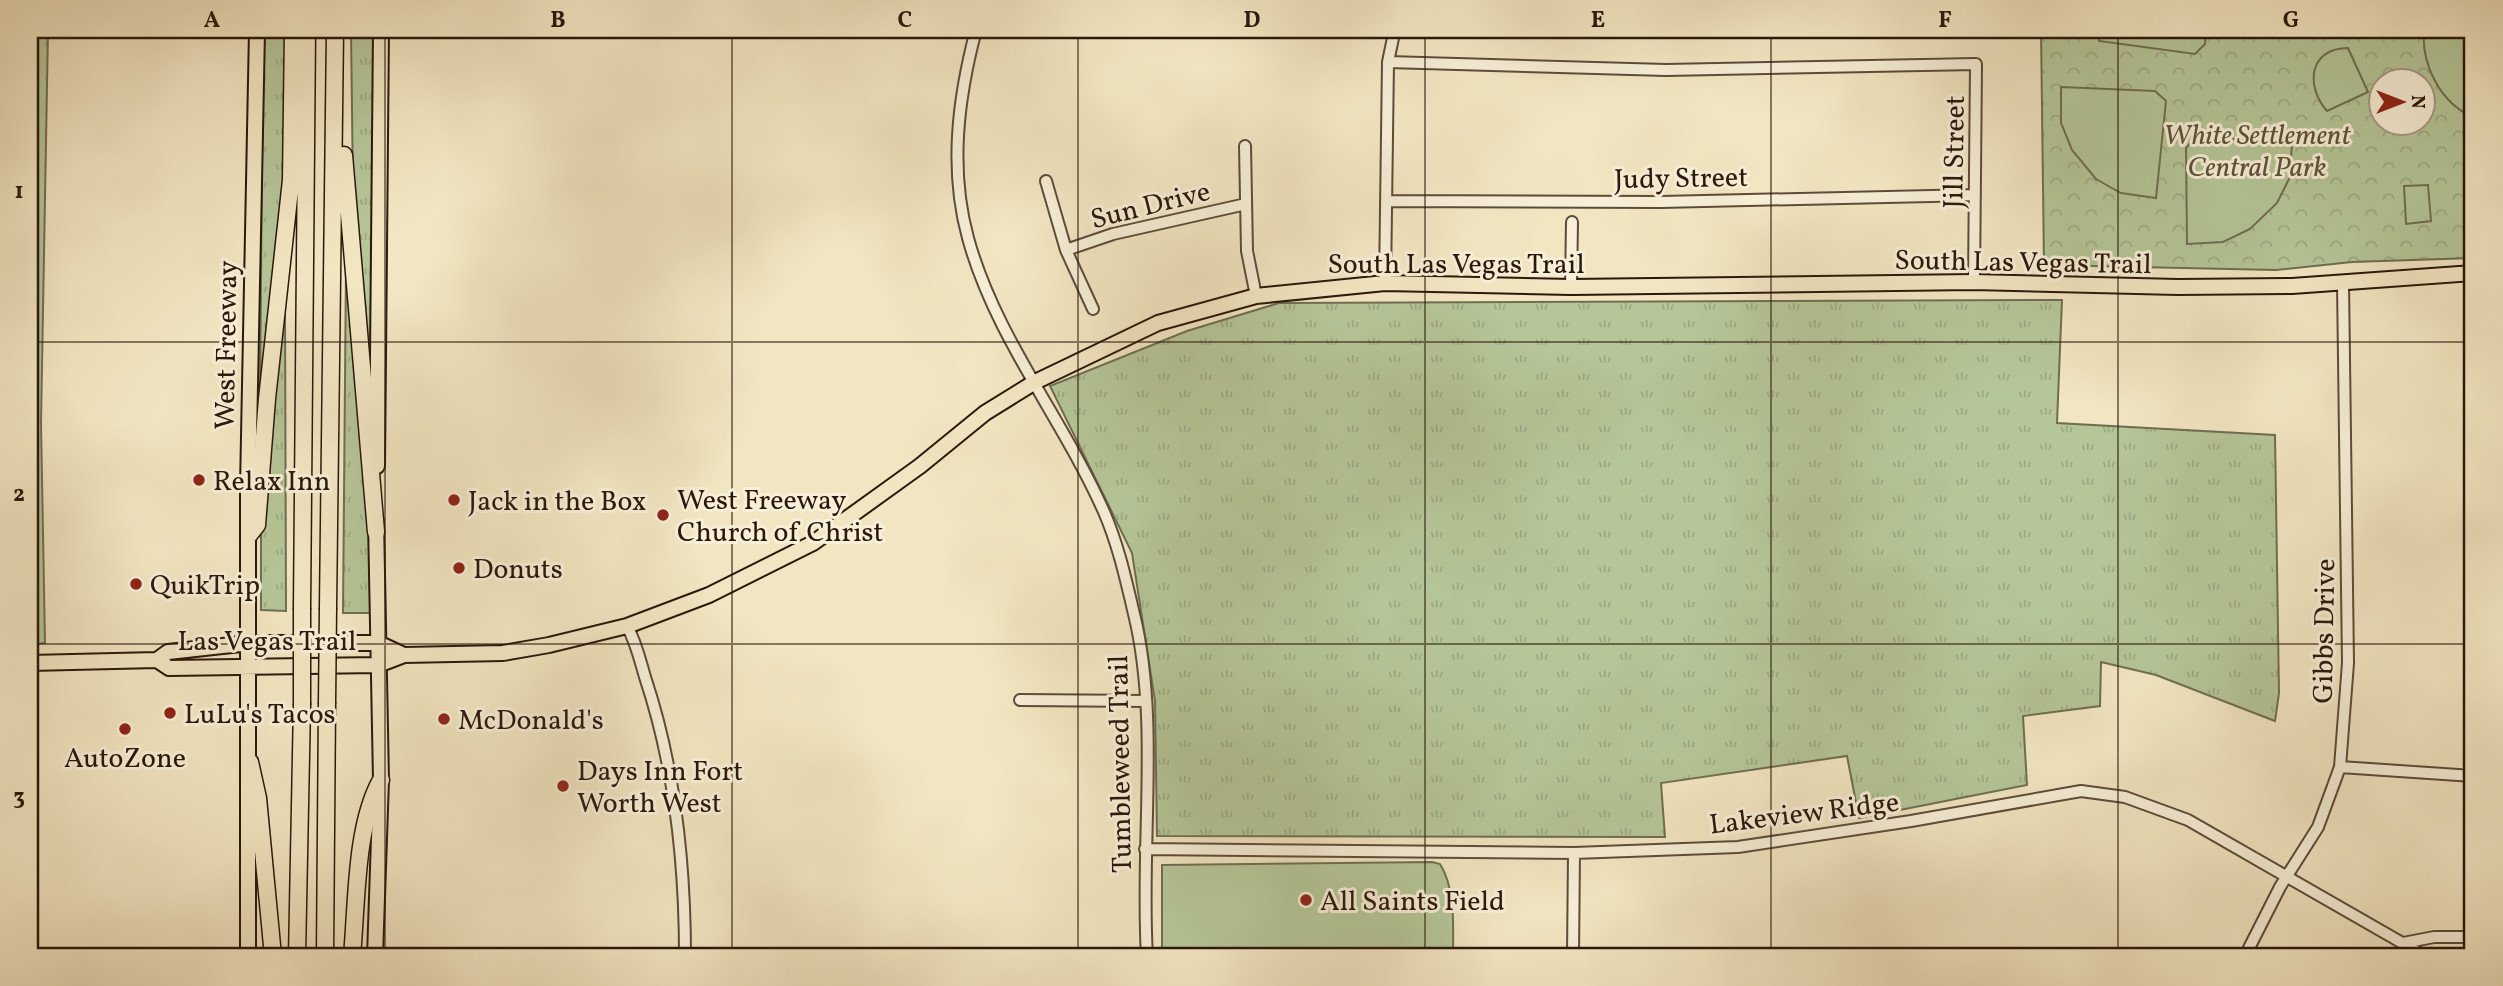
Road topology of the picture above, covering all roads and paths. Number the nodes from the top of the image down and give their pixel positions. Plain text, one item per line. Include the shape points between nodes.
1 (257, 30) edge
2 (293, 30) edge
3 (307, 30) edge
4 (335, 30) edge
5 (381, 30) edge
6 (976, 30) edge
7 (1394, 38) dead end
8 (1388, 62) junction
9 (335, 108) junction
10 (1245, 146) dead end
11 (1046, 181) dead end
12 (1975, 195) junction
13 (1387, 201) junction
14 (1246, 204) junction
15 (1572, 222) dead end
16 (1066, 250) junction
17 (2473, 273) edge
18 (1974, 282) junction
19 (1385, 283) junction
20 (2343, 283) junction
21 (1572, 287) junction
22 (1256, 296) junction
23 (1093, 309) dead end
24 (1035, 382) junction
25 (376, 532) junction
26 (249, 535) junction
27 (627, 626) junction
28 (250, 643) junction
29 (378, 643) junction
30 (404, 656) junction
31 (157, 660) junction
32 (30, 663) edge
33 (378, 665) junction
34 (250, 666) junction
35 (1020, 701) dead end
36 (1145, 701) junction
37 (250, 762) junction
38 (2340, 767) junction
39 (2473, 776) edge
40 (381, 780) junction
41 (1145, 849) junction
42 (1574, 853) junction
43 (2287, 876) junction
44 (2473, 937) edge
45 (2403, 943) junction
46 (248, 956) edge
47 (273, 956) edge
48 (297, 956) edge
49 (325, 956) edge
50 (352, 956) edge
51 (375, 956) edge
52 (685, 956) edge
53 (1147, 956) edge
54 (1573, 956) edge
55 (2245, 956) edge
56 (2425, 956) edge

1 - 26 main road, West Freeway
2 - 26 highway via 285,250 257,525
3 - 48 highway, bridge
4 - 9 highway
5 - 25 main road
6 - 24 street, Tumbleweed Trail via 960,106 960,202 987,293
7 - 8 street
8 - 12 street, Jill Street via 1666,70 1976,64
8 - 13 street
9 - 25 highway via 344,133
9 - 49 highway, bridge
10 - 14 street
11 - 16 street
12 - 13 street, Judy Street via 1661,202
12 - 18 street, Jill Street
13 - 19 street
14 - 16 street, Sun Drive via 1113,234
14 - 22 street via 1247,251
15 - 21 street
16 - 23 street
17 - 20 main road, South Las Vegas Trail
18 - 20 main road, South Las Vegas Trail via 2178,287
18 - 21 main road, South Las Vegas Trail
19 - 21 main road, South Las Vegas Trail
19 - 22 main road, South Las Vegas Trail
20 - 38 street, Gibbs Drive via 2348,663
22 - 24 main road, South Las Vegas Trail via 1157,323
24 - 27 main road, South Las Vegas Trail via 985,413 813,543 709,595
24 - 36 street, Tumbleweed Trail via 1105,514 1135,617
25 - 29 main road
26 - 28 main road, West Freeway
27 - 30 main road, South Las Vegas Trail via 503,653
27 - 52 street via 653,700 673,793 683,865
28 - 29 main road, Las Vegas Trail
28 - 31 main road, Las Vegas Trail via 168,652
28 - 34 main road, West Freeway
29 - 30 main road, South Las Vegas Trail
29 - 33 main road
30 - 33 main road, South Las Vegas Trail
31 - 32 main road, Las Vegas Trail
31 - 34 main road, Las Vegas Trail via 169,668
33 - 34 main road, Las Vegas Trail
33 - 40 main road
34 - 37 main road, West Freeway
35 - 36 street
36 - 41 street, Tumbleweed Trail
37 - 46 main road, West Freeway
37 - 47 highway via 258,798
38 - 39 street
38 - 43 street, Gibbs Drive via 2318,827
40 - 50 highway via 371,797
40 - 51 main road
41 - 42 street, Lakeview Ridge
41 - 53 street, Tumbleweed Trail
42 - 43 street, Lakeview Ridge via 1780,842 2081,791 2155,805
42 - 54 street
43 - 45 street, Lakeview Ridge
43 - 55 street, Gibbs Drive
44 - 45 street
45 - 56 street, Lakeview Ridge

